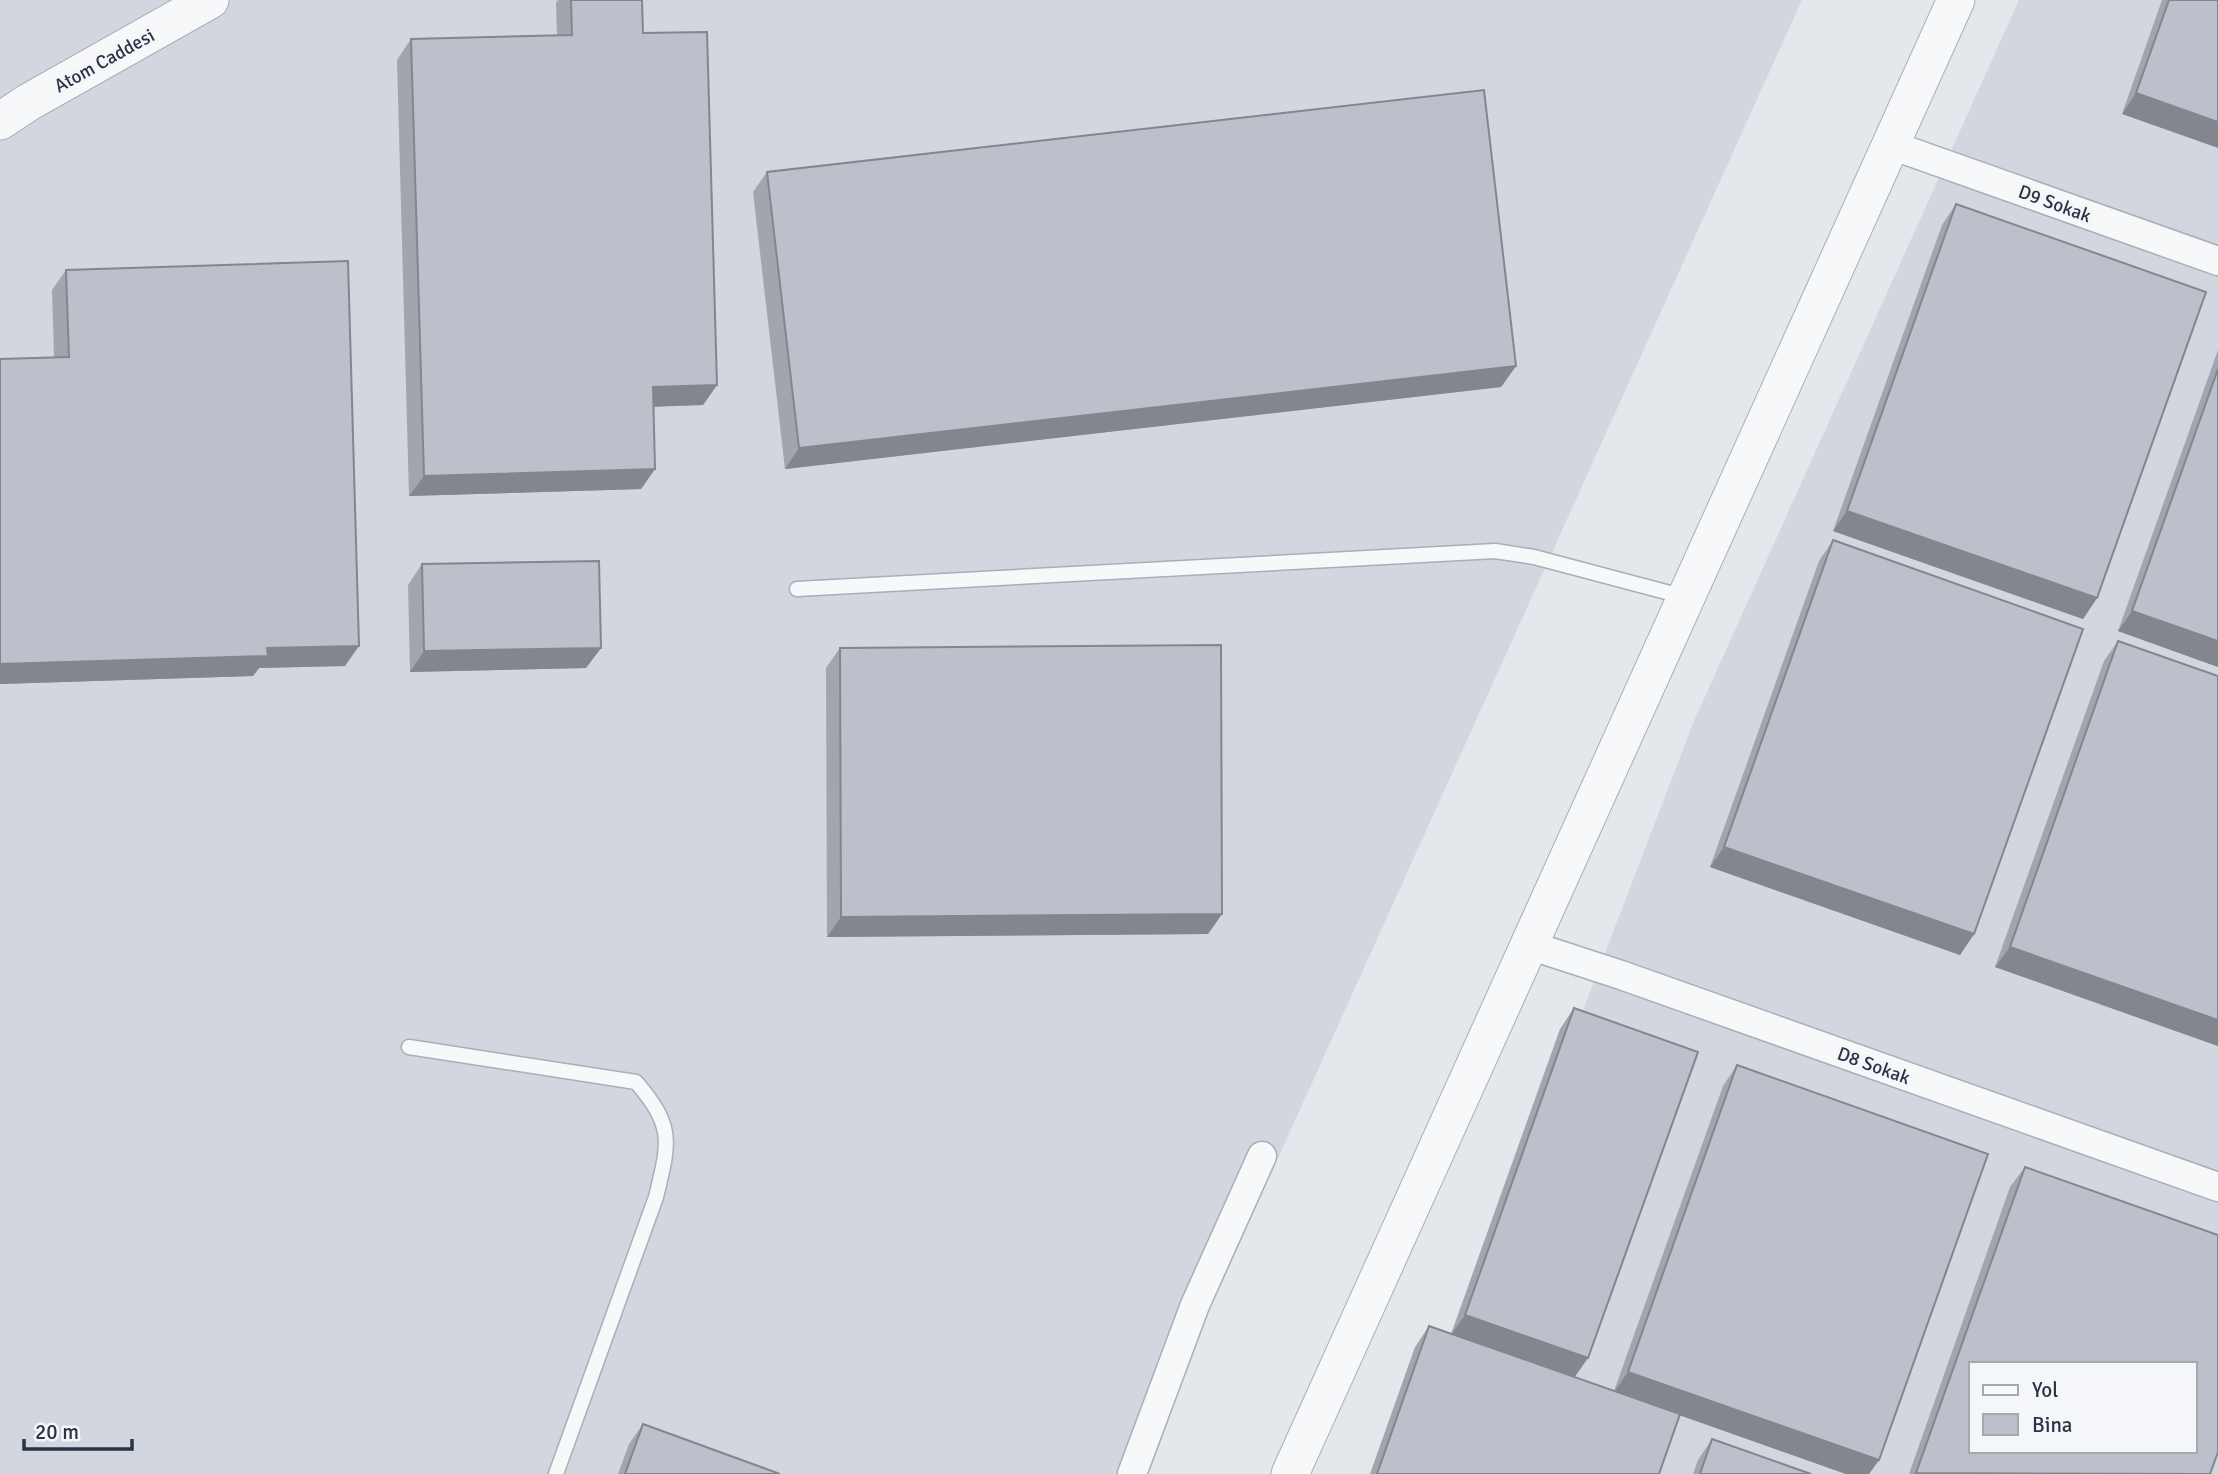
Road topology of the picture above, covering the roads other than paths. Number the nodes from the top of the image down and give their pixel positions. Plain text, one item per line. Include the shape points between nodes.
1 (209, 0) edge
2 (1956, 0) edge
3 (0, 121) edge
4 (1891, 145) junction
5 (2218, 261) edge
6 (797, 589) dead end
7 (1686, 598) junction
8 (1529, 945) junction
9 (409, 1047) dead end
10 (1262, 1156) dead end
11 (2218, 1187) edge
12 (556, 1474) edge
13 (1132, 1474) edge
14 (1290, 1474) edge

1 - 3 street, Atom Caddesi
2 - 4 street
4 - 5 street, D9 Sokak
4 - 7 street
6 - 7 lane via 1495,551
7 - 8 street
8 - 11 street, D8 Sokak
8 - 14 street
9 - 12 lane via 636,1082 654,1103 665,1127 667,1153 656,1197
10 - 13 street via 1195,1305

